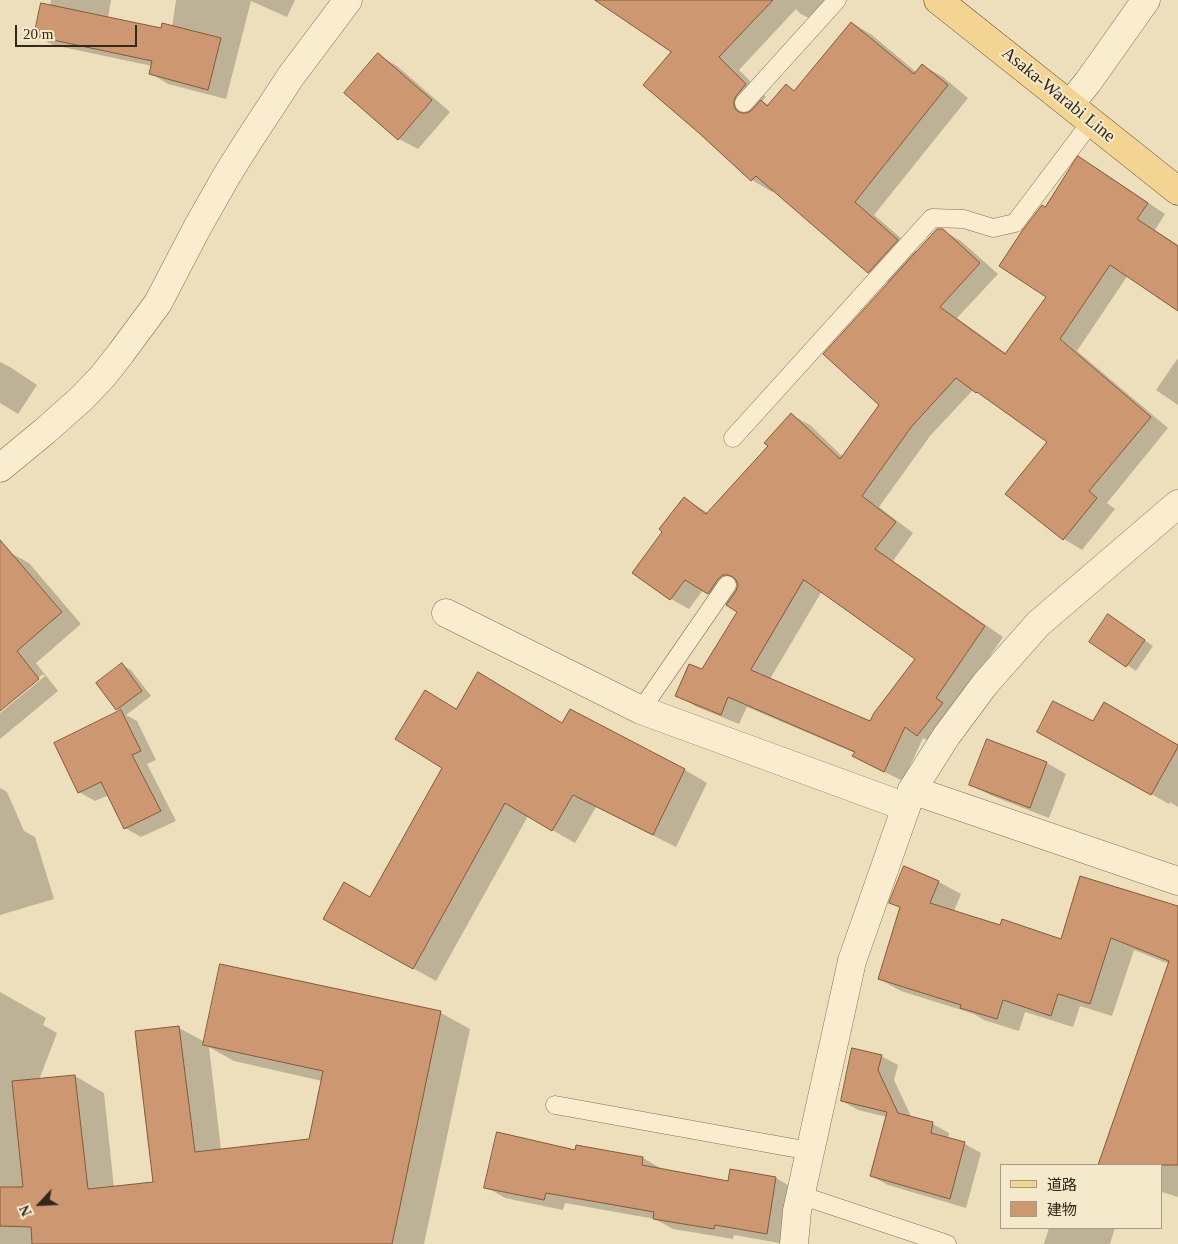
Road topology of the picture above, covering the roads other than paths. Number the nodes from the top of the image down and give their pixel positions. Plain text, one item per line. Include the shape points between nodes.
1 (348, 0) edge
2 (837, 0) edge
3 (938, 0) edge
4 (1146, 0) edge
5 (744, 103) dead end
6 (1070, 104) junction
7 (1091, 122) junction
8 (1178, 191) edge
9 (733, 438) dead end
10 (0, 468) edge
11 (1178, 504) edge
12 (726, 585) dead end
13 (446, 613) dead end
14 (641, 710) junction
15 (909, 798) junction
16 (1178, 881) edge
17 (555, 1105) dead end
18 (810, 1151) junction
19 (800, 1195) junction
20 (794, 1244) edge
21 (947, 1244) edge

1 - 10 street via 291,76 249,140 197,228 158,303 122,353 82,398
2 - 5 lane
3 - 6 main road, Asaka-Warabi Line
4 - 6 street
6 - 7 main road, Asaka-Warabi Line
7 - 8 main road, Asaka-Warabi Line
7 - 9 lane via 1016,223 993,228 964,219 932,218
11 - 15 street via 1038,624 985,684
12 - 14 lane
13 - 14 street
14 - 15 street
15 - 16 street
15 - 18 street via 852,961
17 - 18 lane
18 - 19 street
19 - 20 street
19 - 21 lane

